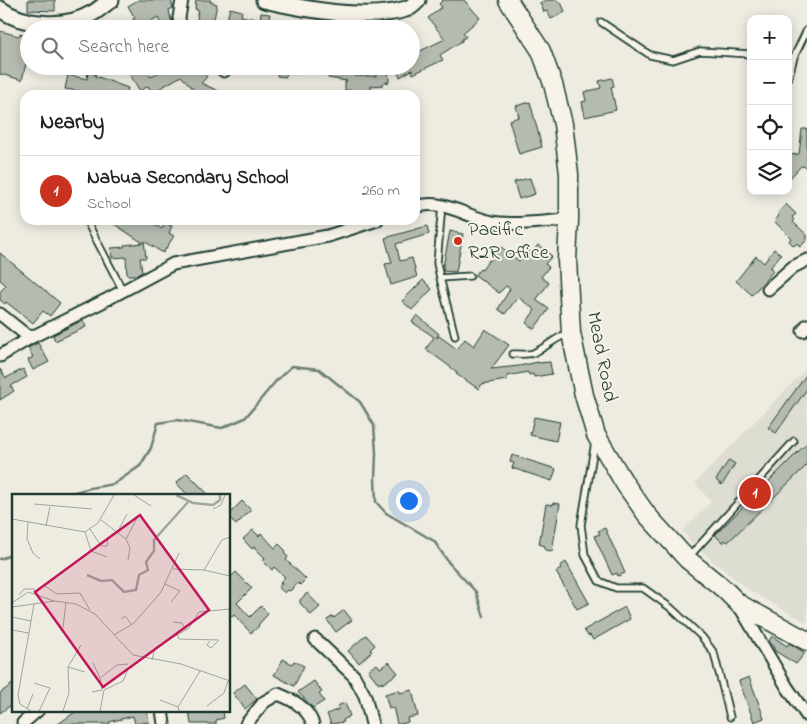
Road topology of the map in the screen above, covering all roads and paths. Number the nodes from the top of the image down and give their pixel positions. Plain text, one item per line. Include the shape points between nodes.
1 (110, 0) edge
2 (182, 0) edge
3 (264, 0) edge
4 (418, 0) edge
5 (508, 0) edge
6 (0, 8) edge
7 (26, 20) edge
8 (77, 20) edge
9 (179, 20) edge
10 (600, 22) dead end
11 (807, 30) edge
12 (747, 54) edge
13 (792, 55) edge
14 (442, 205) junction
15 (420, 206) edge
16 (569, 220) junction
17 (89, 225) edge
18 (361, 225) edge
19 (807, 260) edge
20 (470, 276) dead end
21 (440, 278) junction
22 (768, 289) dead end
23 (123, 291) junction
24 (0, 314) edge
25 (571, 332) junction
26 (455, 336) dead end
27 (30, 338) junction
28 (513, 354) dead end
29 (0, 356) edge
30 (596, 435) junction
31 (794, 441) dead end
32 (687, 559) junction
33 (739, 604) junction
34 (315, 639) dead end
35 (807, 641) edge
36 (36, 712) edge
37 (730, 717) dead end
38 (805, 718) edge
39 (23, 722) dead end
40 (246, 724) edge
41 (313, 724) edge
42 (372, 724) edge

1 - 8 main road
2 - 9 street
3 - 4 main road via 315,10 374,14 408,9
5 - 16 main road, Mead Road via 541,51 553,84 564,124
6 - 7 main road
10 - 12 lane via 659,58 673,60 700,51
11 - 13 lane
14 - 15 street
14 - 16 street via 499,224
14 - 21 lane via 437,263
16 - 25 main road, Mead Road via 567,260
17 - 23 lane
18 - 23 street via 328,236 173,264
19 - 22 street via 793,267
20 - 21 lane
21 - 26 lane
23 - 27 street
24 - 27 street
25 - 28 lane via 531,354
25 - 30 main road, Mead Road
27 - 29 street
30 - 32 main road, Mead Road via 647,515
30 - 37 lane via 581,525 585,555 599,581 616,588 643,588 671,608 702,637 714,653
31 - 32 lane
32 - 33 main road, Mead Road
33 - 35 main road, Mead Road
33 - 38 street
34 - 42 street via 354,676 366,696
36 - 39 street
40 - 41 street via 264,702 278,694 294,701 309,714

